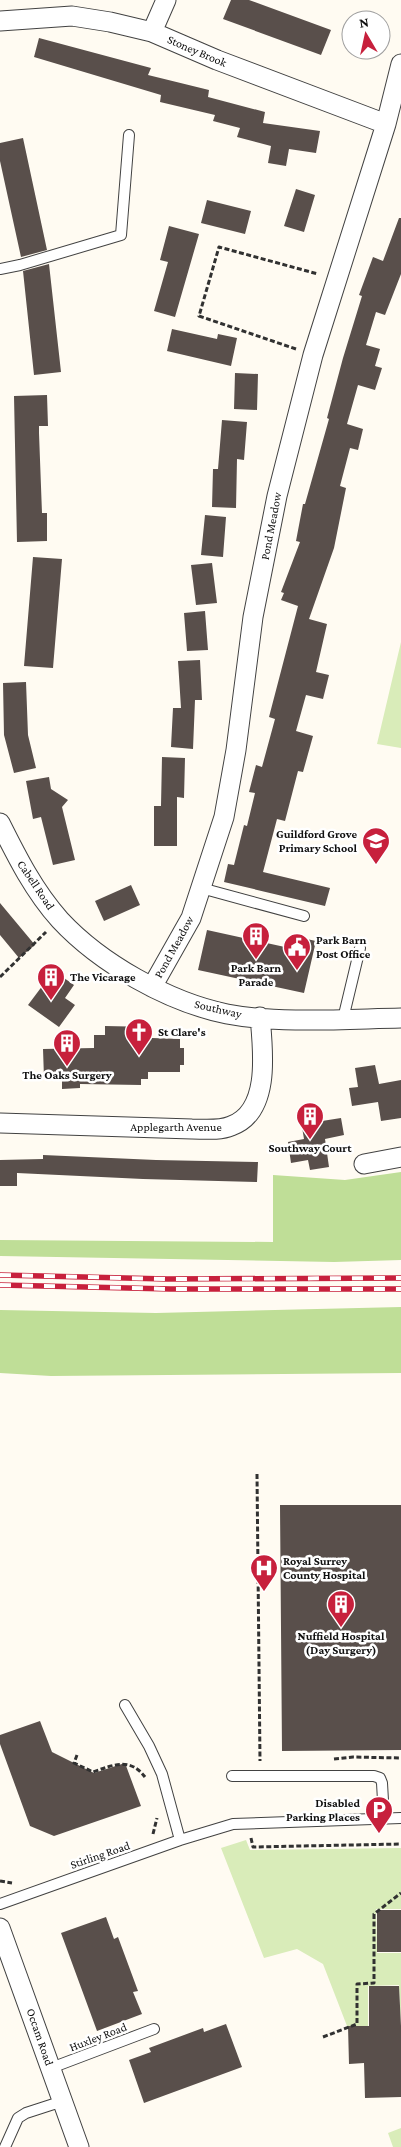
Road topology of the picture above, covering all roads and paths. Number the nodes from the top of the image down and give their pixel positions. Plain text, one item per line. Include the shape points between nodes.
1 (166, 0) edge
2 (0, 21) edge
3 (152, 32) junction
4 (401, 64) edge
5 (386, 124) junction
6 (129, 135) dead end
7 (0, 268) edge
8 (337, 278) junction
9 (313, 355) junction
10 (0, 823) edge
11 (201, 888) junction
12 (304, 916) dead end
13 (60, 920) junction
14 (360, 948) dead end
15 (0, 977) edge
16 (152, 987) junction
17 (260, 1017) junction
18 (401, 1018) edge
19 (343, 1019) junction
20 (0, 1123) edge
21 (401, 1157) edge
22 (364, 1164) dead end
23 (257, 1474) dead end
24 (125, 1706) dead end
25 (77, 1755) dead end
26 (401, 1758) edge
27 (326, 1760) dead end
28 (260, 1764) dead end
29 (232, 1776) dead end
30 (146, 1778) dead end
31 (157, 1815) dead end
32 (384, 1818) junction
33 (401, 1818) edge
34 (250, 1834) dead end
35 (150, 1836) dead end
36 (180, 1840) junction
37 (401, 1844) edge
38 (0, 1881) edge
39 (16, 1884) dead end
40 (401, 1894) edge
41 (0, 1904) edge
42 (0, 1928) edge
43 (154, 2029) dead end
44 (323, 2037) dead end
45 (51, 2068) junction
46 (63, 2100) junction
47 (5, 2147) edge
48 (79, 2147) edge

1 - 3 street
2 - 3 street, Stoney Brook via 72,16
3 - 5 street, Stoney Brook
4 - 5 street, Pond Meadow
5 - 8 street, Pond Meadow
6 - 7 lane via 121,235
8 - 9 street, Pond Meadow
8 - 9 path via 219,247 199,316
9 - 11 street, Pond Meadow via 277,496 257,598 224,817
10 - 13 street, Cabell Road via 27,876
11 - 12 lane
11 - 16 street, Pond Meadow via 191,918
13 - 15 path
13 - 16 street, Southway via 108,960
14 - 19 lane
16 - 17 street, Southway via 227,1014
17 - 19 street, Southway
17 - 20 street, Applegarth Avenue via 263,1063 257,1100 254,1108 232,1126 199,1129
18 - 19 street, Southway
21 - 22 street
23 - 28 path
24 - 36 lane via 162,1774
25 - 30 path via 74,1762 93,1772 126,1763 140,1770
26 - 27 path
29 - 32 lane via 374,1776 382,1783
31 - 35 path via 155,1833
32 - 33 lane, Stirling Road
32 - 36 lane, Stirling Road via 233,1824
34 - 37 path via 254,1847
36 - 41 lane, Stirling Road
38 - 39 path
40 - 44 path via 374,1914 374,1983 357,1984 357,2024
42 - 45 street, Occam Road
43 - 45 lane, Huxley Road
45 - 46 street, Occam Road
46 - 47 lane via 18,2118
46 - 48 street, Occam Road

